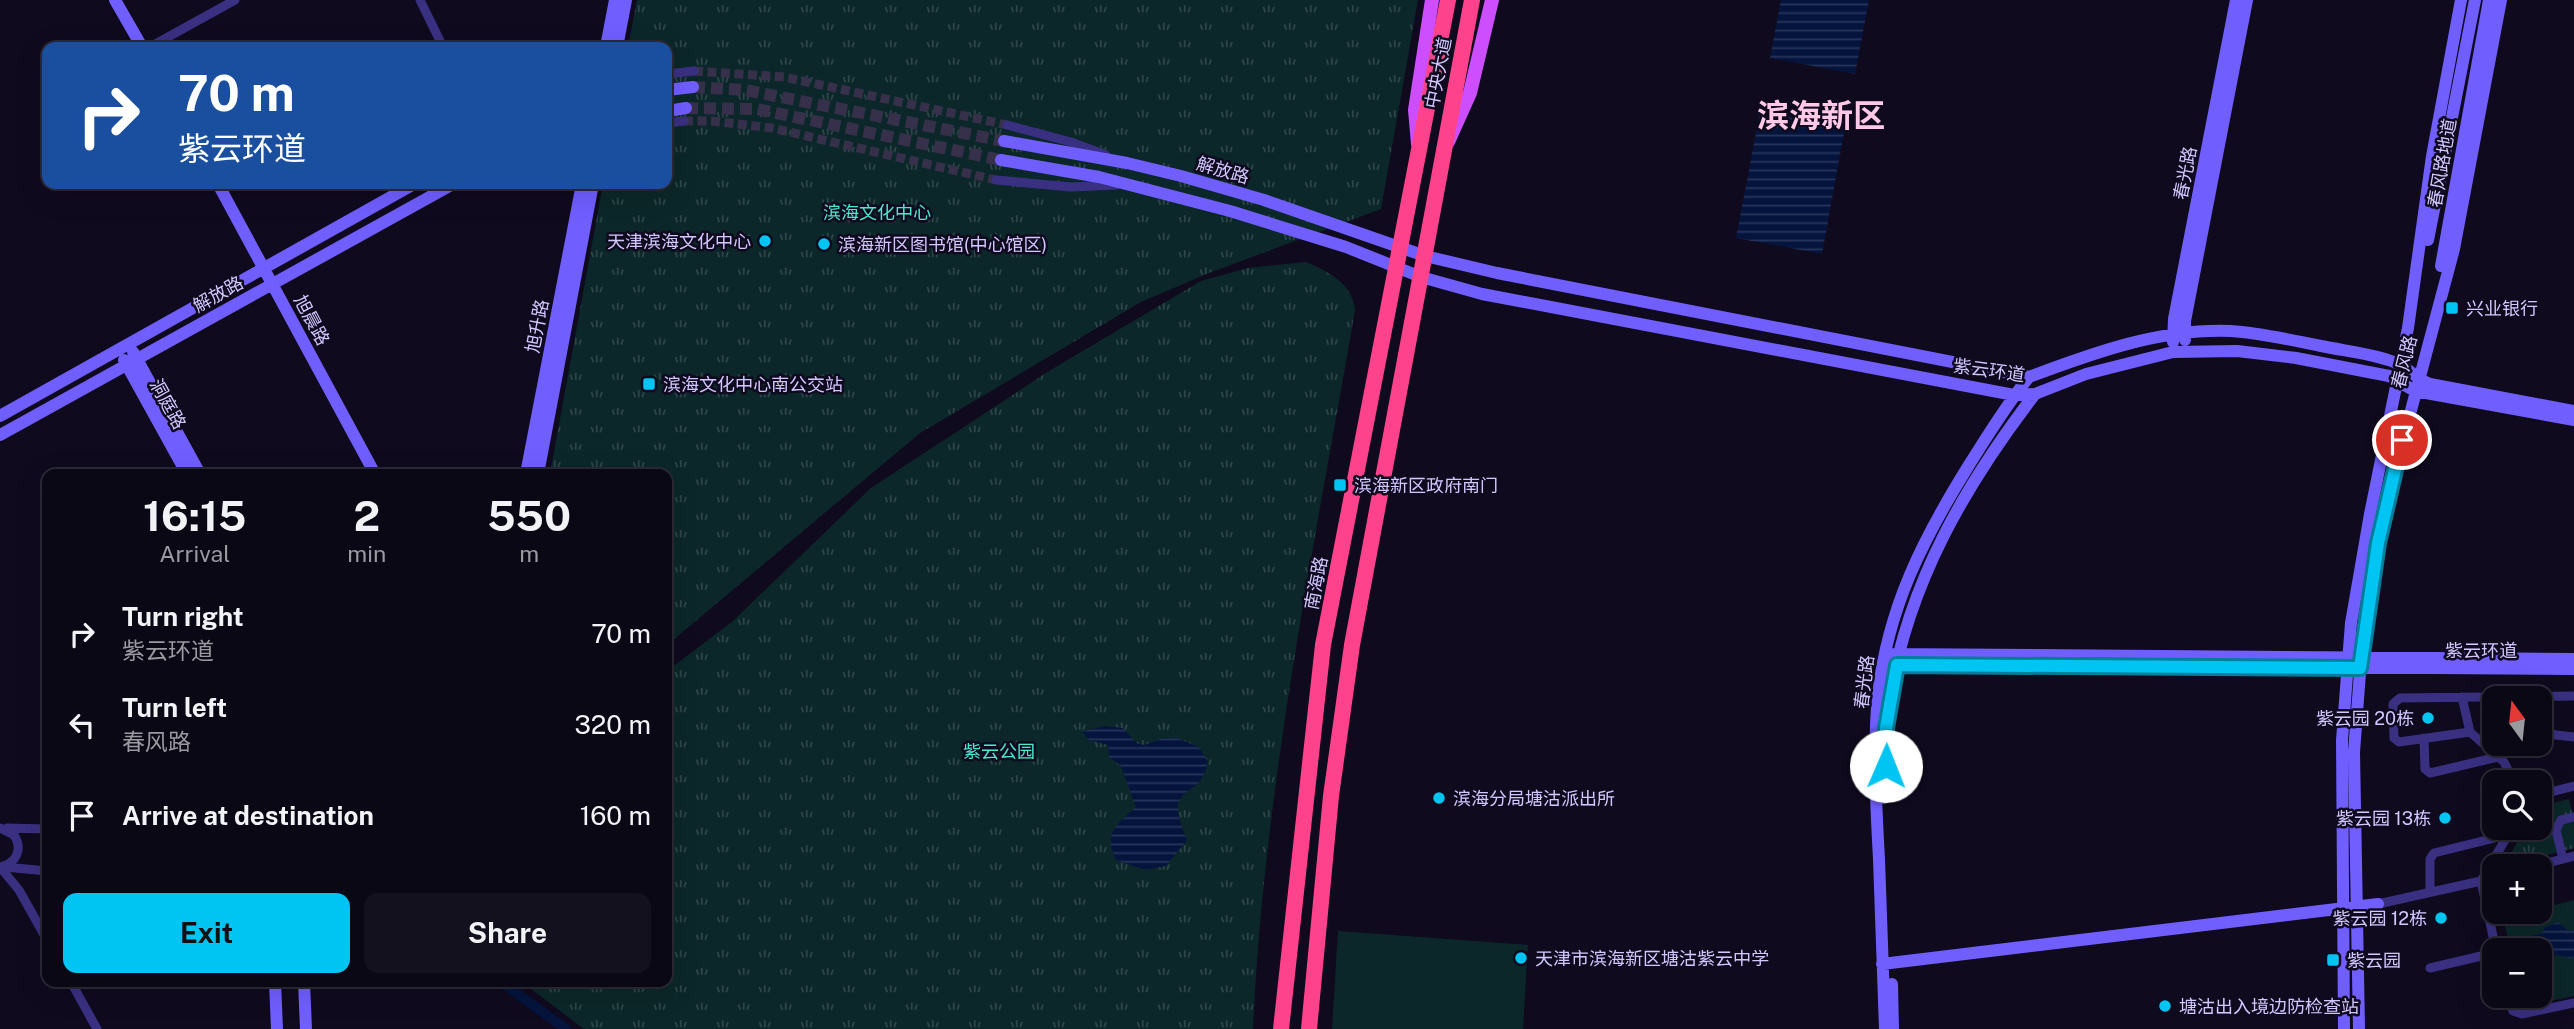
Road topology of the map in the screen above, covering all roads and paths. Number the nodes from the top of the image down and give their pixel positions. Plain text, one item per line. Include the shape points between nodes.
1 (116, 0) edge
2 (235, 0) edge
3 (421, 0) edge
4 (615, 0) edge
5 (626, 0) edge
6 (1432, 0) edge
7 (1448, 0) edge
8 (1472, 0) edge
9 (1492, 0) edge
10 (2236, 0) edge
11 (2247, 0) edge
12 (2461, 0) edge
13 (2475, 0) edge
14 (2489, 0) edge
15 (2501, 0) edge
16 (139, 42) edge
17 (159, 42) edge
18 (441, 42) edge
19 (607, 42) edge
20 (618, 42) edge
21 (694, 71) tunnel mouth
22 (672, 73) edge
23 (693, 87) tunnel mouth
24 (672, 89) edge
25 (672, 112) edge
26 (685, 115) joint
27 (672, 121) edge
28 (1007, 125) tunnel mouth
29 (1004, 141) tunnel mouth
30 (1418, 148) junction
31 (1443, 152) junction
32 (1001, 160) tunnel mouth
33 (1127, 163) junction
34 (996, 180) tunnel mouth
35 (1126, 184) junction
36 (221, 189) edge
37 (405, 189) edge
38 (444, 189) edge
39 (580, 189) edge
40 (592, 189) edge
41 (1399, 247) junction
42 (1425, 256) junction
43 (264, 267) junction
44 (1395, 269) junction
45 (1420, 277) junction
46 (273, 283) junction
47 (2408, 328) junction
48 (2430, 332) junction
49 (2179, 334) junction
50 (124, 348) junction
51 (2426, 349) junction
52 (2179, 352) junction
53 (132, 362) junction
54 (2401, 365) junction
55 (2029, 377) junction
56 (2398, 380) junction
57 (2417, 385) junction
58 (2445, 392) junction
59 (2035, 394) junction
60 (2014, 395) junction
61 (2574, 411) edge
62 (2409, 413) junction
63 (0, 416) edge
64 (2574, 420) edge
65 (0, 435) edge
66 (185, 469) edge
67 (197, 469) edge
68 (372, 469) edge
69 (527, 469) edge
70 (539, 469) edge
71 (2574, 659) edge
72 (1891, 660) junction
73 (2383, 663) junction
74 (2355, 665) junction
75 (2574, 668) edge
76 (2352, 686) junction
77 (2574, 696) edge
78 (2462, 697) junction
79 (2470, 732) junction
80 (2552, 734) edge
81 (2574, 737) edge
82 (2424, 738) junction
83 (2482, 743) edge
84 (2498, 757) joint
85 (2508, 770) edge
86 (2574, 786) edge
87 (2552, 792) edge
88 (2574, 817) edge
89 (0, 828) edge
90 (42, 829) edge
91 (2482, 839) edge
92 (2505, 840) edge
93 (2574, 856) edge
94 (2563, 859) junction
95 (2552, 862) edge
96 (0, 867) edge
97 (42, 871) edge
98 (2481, 881) junction
99 (2430, 892) junction
100 (2378, 904) joint
101 (2349, 909) junction
102 (42, 931) edge
103 (2492, 938) edge
104 (2482, 955) edge
105 (1887, 964) junction
106 (2430, 968) dead end
107 (74, 987) edge
108 (275, 987) edge
109 (304, 987) edge
110 (2574, 1003) edge
111 (2511, 1008) edge
112 (2534, 1008) edge
113 (2535, 1012) junction
114 (97, 1029) edge
115 (277, 1029) edge
116 (306, 1029) edge
117 (1281, 1029) edge
118 (1309, 1029) edge
119 (1885, 1029) edge
120 (1893, 1029) edge
121 (2344, 1029) edge
122 (2359, 1029) edge

1 - 16 street
2 - 17 street
3 - 18 street
4 - 19 street
5 - 20 street
6 - 30 main road via 1415,110
7 - 30 highway, 中央大道
8 - 31 highway, 中央大道
9 - 31 main road via 1470,93
10 - 49 street, 春光路
11 - 49 street, 春光路
12 - 47 street, 春风路 via 2432,156
13 - 47 street, 春风路地道
14 - 48 street, 春风路地道
15 - 48 street, 春风路 via 2454,249
21 - 22 street
23 - 24 street
25 - 26 street
26 - 27 street
28 - 33 street
29 - 33 street, 解放路
30 - 41 highway, 南海路
31 - 42 highway
32 - 35 street
33 - 41 street, 解放路 via 1264,200
34 - 35 street via 1071,187
35 - 44 street via 1289,228
36 - 43 street, 旭晨路
37 - 43 street, 解放路
38 - 46 street, 解放路
39 - 69 street, 旭升路
40 - 70 street, 旭升路
41 - 42 street, 解放路
41 - 44 highway, 南海路
42 - 45 highway
42 - 55 street, 紫云环道
43 - 46 street, 旭晨路
43 - 50 street, 解放路
44 - 45 street, 紫云环道
44 - 117 highway, 南海路 via 1323,645
45 - 60 street, 紫云环道 via 1482,294
45 - 118 highway via 1352,645 1329,809
46 - 53 street, 解放路
46 - 68 street, 旭晨路
47 - 54 street, 春风路
48 - 51 street, 春风路
49 - 52 street, 春光路
49 - 54 street, 紫云环道 via 2233,331 2262,335
49 - 55 street, 紫云环道 via 2101,350
50 - 53 street, 洞庭路
50 - 63 street, 解放路
51 - 57 street, 春风路
51 - 58 street via 2428,373
52 - 56 street, 紫云环道 via 2261,353
52 - 59 street, 紫云环道 via 2086,374
53 - 65 street, 解放路
53 - 66 street, 洞庭路
53 - 67 street
54 - 56 street, 春风路
54 - 57 street, 紫云环道
55 - 60 street, 春光路
56 - 57 street, 紫云环道
56 - 74 street, 春风路 via 2361,560
57 - 58 street, 紫云环道
57 - 62 street, 春风路
58 - 61 street, 紫云环道
58 - 62 street via 2424,398
58 - 64 street, 紫云环道
59 - 60 street, 紫云环道
59 - 72 street, 春光路 via 1935,549
60 - 72 street, 春光路 via 1920,548 1904,584
62 - 74 street, 春风路
71 - 73 street, 紫云环道
72 - 74 street, 紫云环道
72 - 105 street, 春光路 via 1878,695 1876,765
73 - 74 street, 紫云环道
73 - 75 street, 紫云环道
73 - 76 street
74 - 76 street, 春风路
76 - 101 street, 春风路
77 - 78 street
78 - 79 street
78 - 82 street via 2400,698 2393,704 2394,738 2399,742
79 - 82 street
79 - 83 street
80 - 81 street
82 - 84 street via 2430,773
84 - 85 street
86 - 87 street
88 - 94 street via 2561,820 2556,830
89 - 90 street
89 - 96 street via 14,835 19,846 16,858
91 - 99 street via 2434,853
92 - 98 street
93 - 94 street
94 - 95 street
96 - 97 street
96 - 102 street
98 - 99 street
98 - 103 street
99 - 100 street
100 - 101 street
101 - 105 street
101 - 121 street, 春风路
101 - 122 street, 春风路
104 - 106 street
105 - 119 street, 春光路
105 - 120 street, 春光路
107 - 114 street
108 - 115 street
109 - 116 street
110 - 113 street
111 - 113 street via 2522,1014
112 - 113 street

